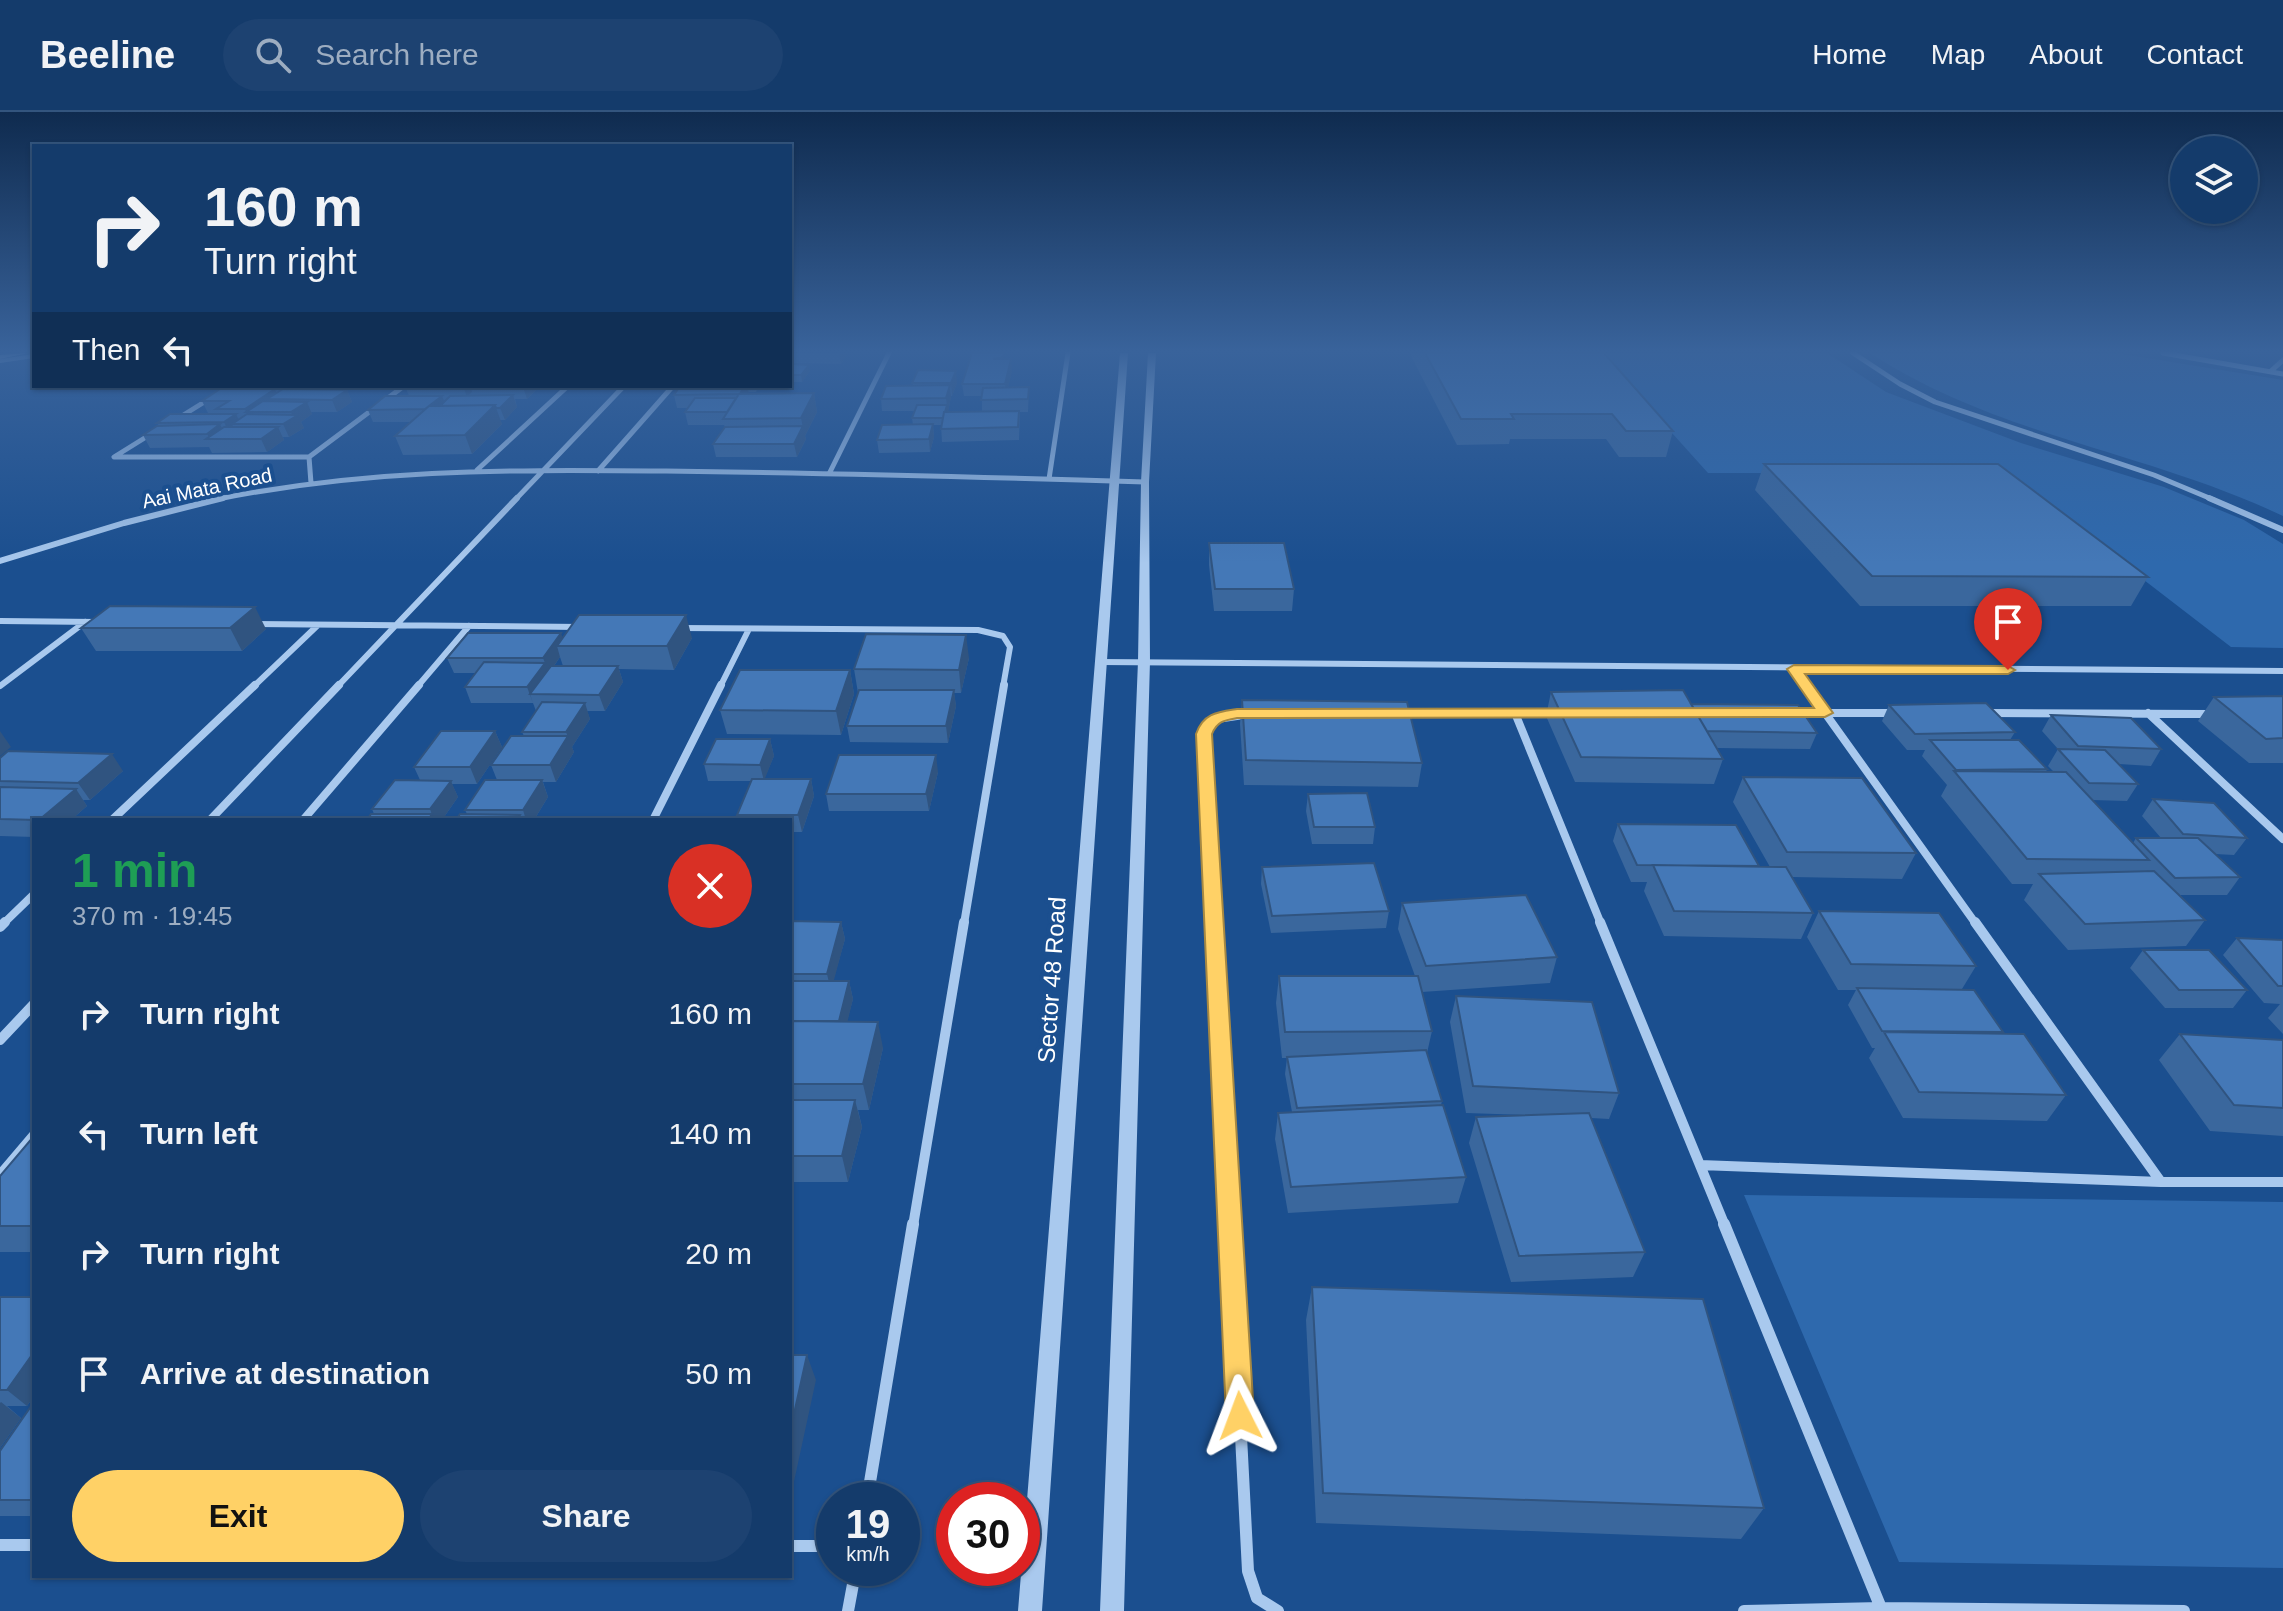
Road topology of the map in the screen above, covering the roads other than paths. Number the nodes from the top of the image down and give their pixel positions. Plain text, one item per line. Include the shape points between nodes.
1 (170, 423) edge
2 (355, 423) edge
3 (528, 423) edge
4 (588, 423) edge
5 (640, 423) edge
6 (854, 423) edge
7 (1057, 423) edge
8 (1119, 423) edge
9 (1148, 423) edge
10 (1998, 423) edge
11 (165, 426) edge
12 (152, 434) edge
13 (309, 457) junction
14 (477, 470) junction
15 (542, 470) junction
16 (598, 471) junction
17 (830, 472) junction
18 (1049, 479) junction
19 (1115, 481) junction
20 (1145, 482) junction
21 (311, 483) junction
22 (2283, 530) edge
23 (0, 561) edge
24 (0, 621) edge
25 (85, 622) junction
26 (100, 622) edge
27 (240, 624) edge
28 (318, 624) junction
29 (395, 625) junction
30 (469, 626) junction
31 (593, 627) edge
32 (671, 628) edge
33 (749, 629) junction
34 (1144, 661) junction
35 (1100, 662) junction
36 (1794, 669) junction
37 (2283, 671) edge
38 (0, 686) edge
39 (1515, 713) junction
40 (1562, 713) edge
41 (1779, 713) edge
42 (1825, 713) junction
43 (1902, 713) edge
44 (1979, 713) edge
45 (2148, 713) junction
46 (1268, 714) edge
47 (1392, 714) edge
48 (2223, 715) edge
49 (114, 818) edge
50 (212, 818) edge
51 (305, 818) edge
52 (654, 818) edge
53 (2283, 839) edge
54 (32, 896) edge
55 (0, 927) edge
56 (32, 1006) edge
57 (0, 1040) edge
58 (32, 1137) edge
59 (1700, 1165) junction
60 (0, 1175) edge
61 (2161, 1182) junction
62 (2283, 1182) edge
63 (870, 1482) edge
64 (0, 1545) edge
65 (32, 1545) edge
66 (792, 1546) edge
67 (816, 1546) edge
68 (853, 1586) edge
69 (1881, 1608) junction
70 (848, 1611) edge
71 (1030, 1611) edge
72 (1112, 1611) edge
73 (1278, 1611) edge
74 (1744, 1611) edge
75 (2184, 1611) edge

1 - 11 street
2 - 13 street
3 - 14 street
4 - 15 street
5 - 16 street
6 - 17 street
7 - 18 street
8 - 19 street, Sector 48 Road
9 - 20 street
10 - 22 street via 2154,475
12 - 13 street via 114,457
13 - 21 street
14 - 15 street, Aai Mata Road
14 - 21 street, Aai Mata Road
15 - 16 street, Aai Mata Road
15 - 29 street
16 - 17 street, Aai Mata Road
17 - 18 street, Aai Mata Road
18 - 19 street, Aai Mata Road
19 - 20 street, Aai Mata Road
19 - 35 street, Sector 48 Road
20 - 34 street
21 - 23 street, Aai Mata Road via 171,509
24 - 25 street
25 - 26 street
25 - 38 street
27 - 28 street
28 - 29 street
28 - 49 street
29 - 30 street
29 - 50 street
30 - 31 street
30 - 51 street
32 - 33 street
33 - 52 street
33 - 63 street via 978,630 1003,636 1010,647
34 - 35 street
34 - 36 street
34 - 72 street
35 - 71 street, Sector 48 Road
36 - 37 street
36 - 42 street
39 - 40 street
39 - 47 street
39 - 59 street
41 - 42 street
42 - 43 street
42 - 61 street
44 - 45 street
45 - 48 street
45 - 53 street
46 - 73 street via 1219,716 1204,734 1248,1571 1257,1598
54 - 55 street
56 - 57 street
58 - 60 street
59 - 61 street
59 - 69 street
61 - 62 street
64 - 65 street
66 - 67 street
68 - 70 street
69 - 74 street
69 - 75 street

